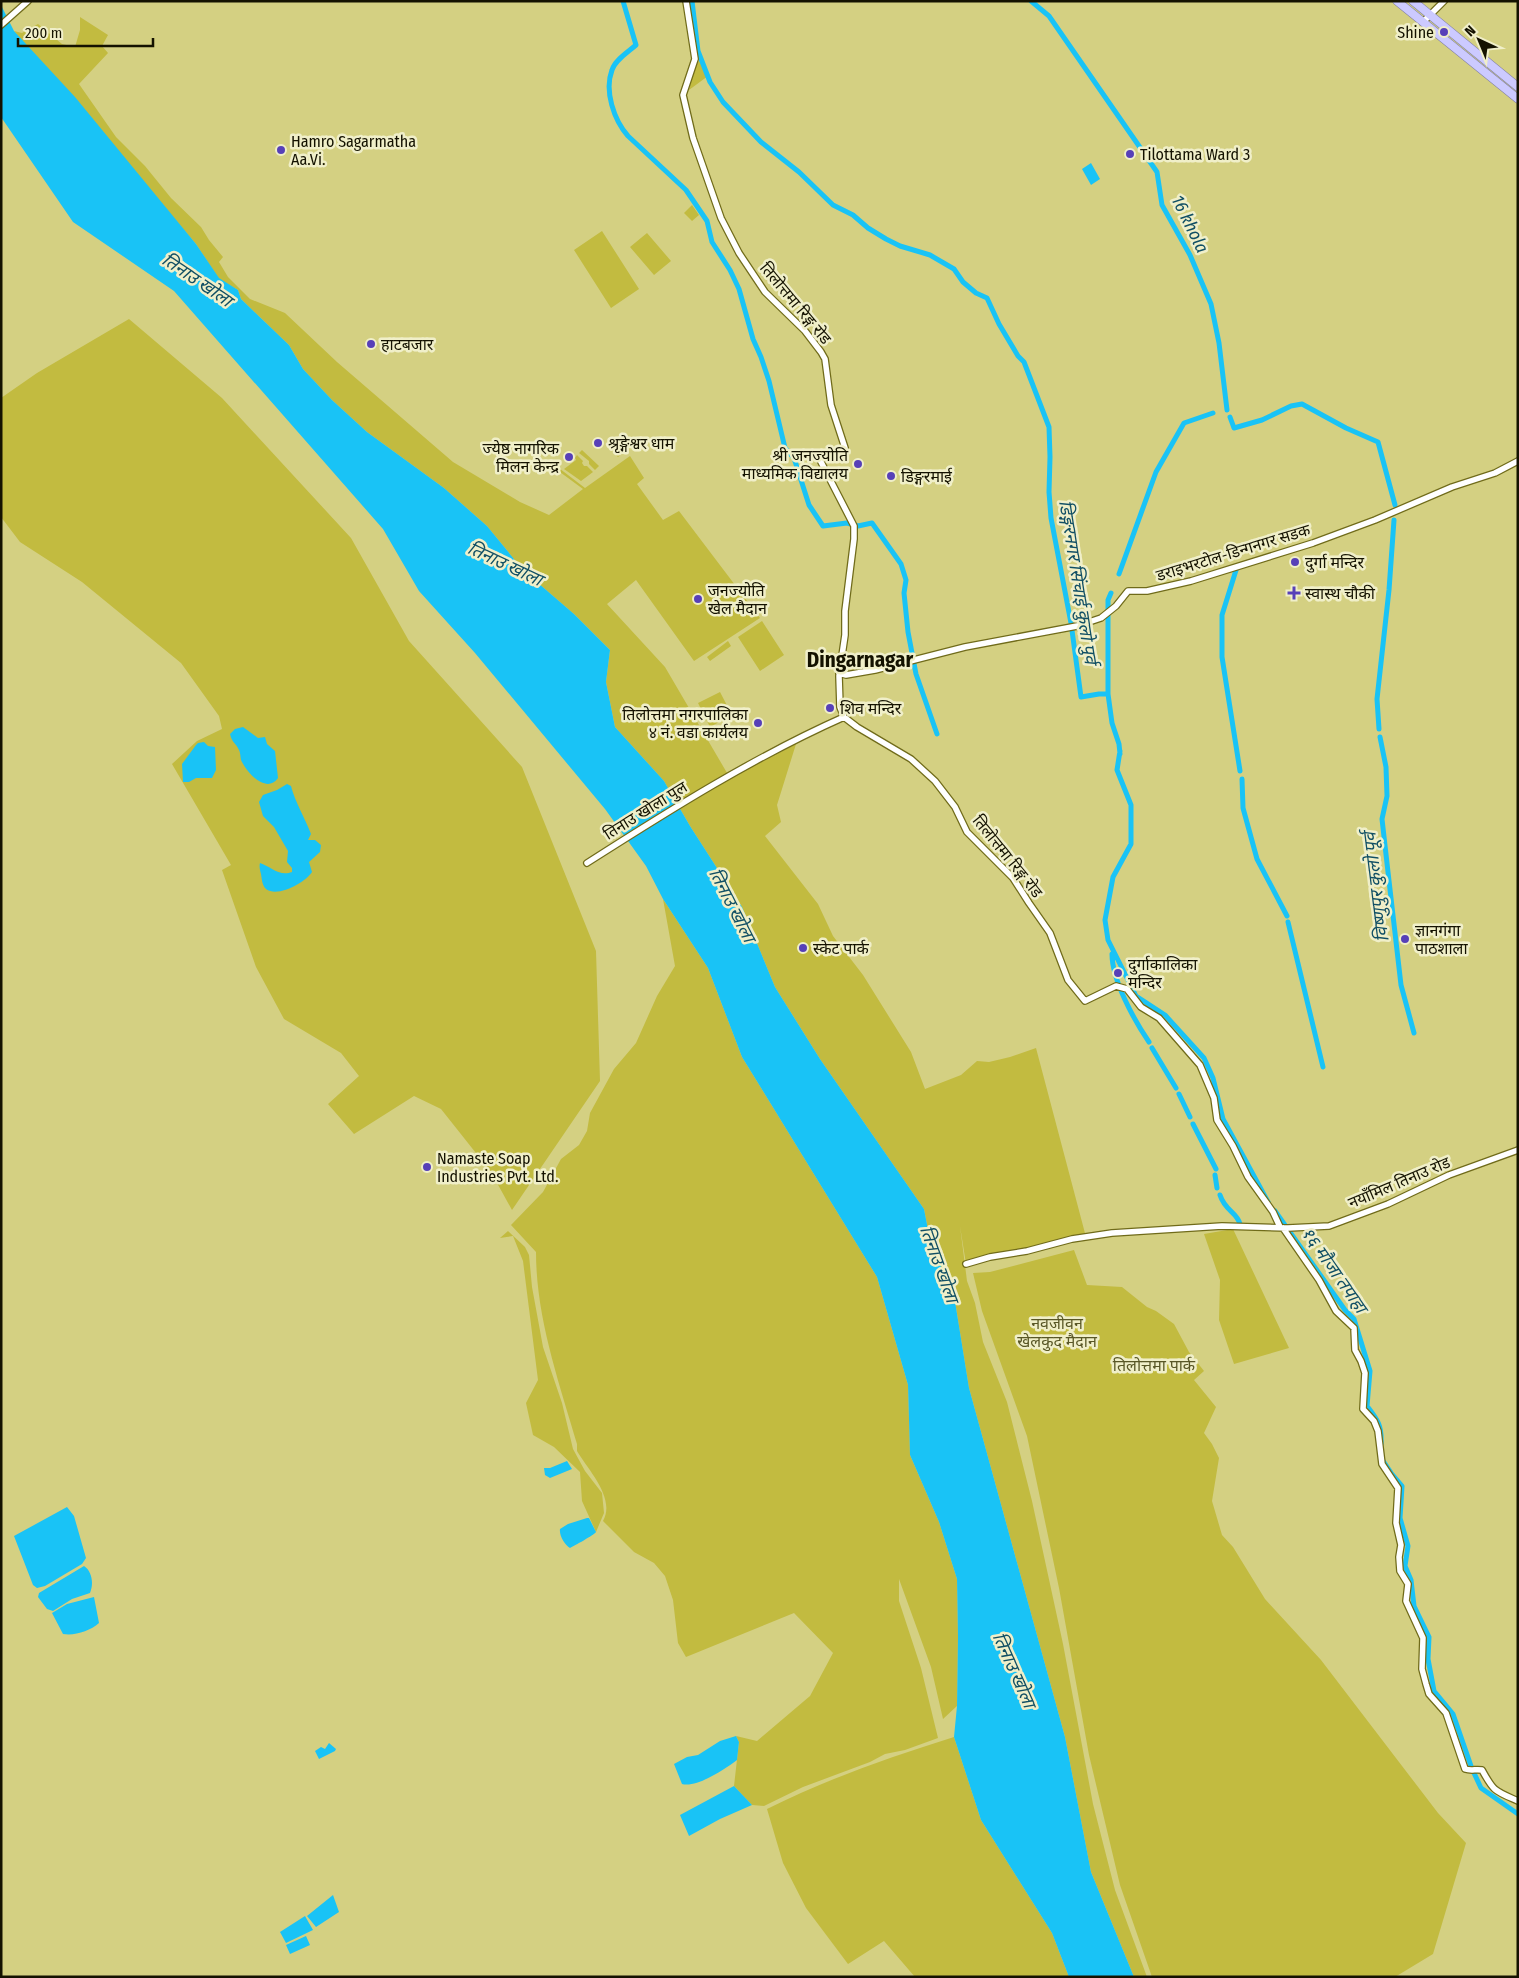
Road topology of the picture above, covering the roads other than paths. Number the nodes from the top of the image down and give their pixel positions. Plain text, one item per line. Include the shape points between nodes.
1 (28, 1) edge
2 (686, 1) edge
3 (1398, 1) edge
4 (1413, 1) edge
5 (1444, 1) edge
6 (1432, 12) junction
7 (1424, 21) junction
8 (1, 25) edge
9 (1518, 87) edge
10 (1518, 99) edge
11 (1518, 461) edge
12 (839, 673) junction
13 (844, 717) junction
14 (587, 863) dead end
15 (1518, 1150) edge
16 (1284, 1228) junction
17 (966, 1264) dead end
18 (1518, 1801) edge

1 - 8 street
2 - 12 street, तिलोत्तमा रिङ्ग रोड via 695,59 683,95 693,138 721,218 746,265 765,292 805,331 824,359 831,405 845,448 820,460 853,524
3 - 7 highway
4 - 6 highway
5 - 6 street
6 - 7 street
6 - 9 highway
7 - 10 highway
11 - 12 street, डराइभरटोल-डिन्गनगर सडक via 1495,473 1313,543 1191,581 1147,591 1128,591 1101,618 1077,626 965,647 865,671
12 - 13 street, तिलोत्तमा रिङ्ग रोड via 840,707
13 - 14 street, तिनाउ खोला पुल via 799,737 718,781
13 - 16 street, तिलोत्तमा रिङ्ग रोड via 911,759 935,781 955,807 966,832 1013,878 1050,933 1068,980 1085,1001 1116,986 1127,989 1141,1007 1172,1030 1200,1065 1214,1098 1218,1120 1248,1177
15 - 16 street, नयाँमिल तिनाउ रोड via 1329,1226
16 - 17 street, नयाँमिल तिनाउ रोड via 1222,1226 1102,1234
16 - 18 street via 1336,1311 1354,1328 1355,1350 1365,1373 1363,1409 1374,1420 1382,1464 1398,1488 1396,1523 1402,1545 1400,1571 1408,1584 1408,1607 1423,1638 1422,1669 1429,1694 1446,1713 1465,1768 1482,1770 1491,1787

